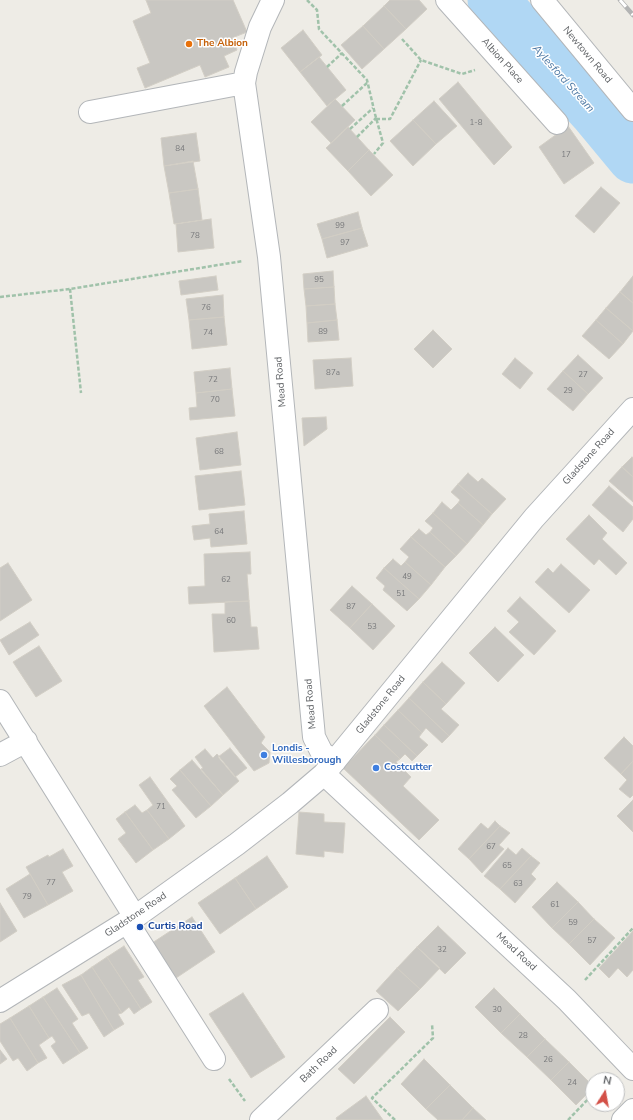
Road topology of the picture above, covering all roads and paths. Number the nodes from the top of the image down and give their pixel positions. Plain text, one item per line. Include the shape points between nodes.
1 (273, 0) edge
2 (307, 0) edge
3 (446, 0) edge
4 (542, 0) edge
5 (402, 39) dead end
6 (342, 53) junction
7 (421, 60) junction
8 (501, 61) junction
9 (327, 67) dead end
10 (244, 83) junction
11 (367, 83) junction
12 (342, 106) dead end
13 (373, 108) junction
14 (633, 110) edge
15 (90, 112) dead end
16 (376, 119) junction
17 (557, 123) dead end
18 (350, 129) dead end
19 (357, 136) dead end
20 (374, 154) dead end
21 (269, 256) junction
22 (70, 290) junction
23 (0, 297) edge
24 (81, 393) dead end
25 (633, 409) edge
26 (0, 701) edge
27 (26, 741) junction
28 (0, 755) edge
29 (329, 768) junction
30 (131, 920) junction
31 (633, 928) edge
32 (567, 1000) junction
33 (0, 1001) edge
34 (377, 1010) dead end
35 (432, 1024) dead end
36 (214, 1059) joint
37 (633, 1069) edge
38 (246, 1102) dead end
39 (585, 1102) edge
40 (633, 1110) edge
41 (261, 1120) edge
42 (395, 1120) edge
43 (568, 1120) edge
44 (623, 1120) edge

1 - 10 street, Mead Road via 260,27
2 - 6 path via 317,10 319,29
3 - 8 street, Albion Place
4 - 14 street, Newtown Road
5 - 7 path
6 - 9 path
6 - 11 path
7 - 8 path via 462,74
7 - 16 path via 390,119
8 - 17 street, Albion Place
10 - 15 street
10 - 21 street, Mead Road
11 - 12 path
11 - 13 path
13 - 16 path
13 - 18 path
16 - 19 path
16 - 20 path via 383,143
21 - 22 path
21 - 29 street, Mead Road via 314,737
22 - 23 path
22 - 24 path
25 - 29 street, Gladstone Road via 534,518
26 - 27 street
27 - 28 street
27 - 30 street
29 - 30 street, Gladstone Road via 290,803 237,844
29 - 32 street, Mead Road
30 - 33 street, Gladstone Road
30 - 36 street
31 - 32 path
32 - 37 street, Mead Road
34 - 41 street, Bath Road
35 - 42 path via 433,1038 372,1098
36 - 38 path
39 - 43 path
40 - 44 street

